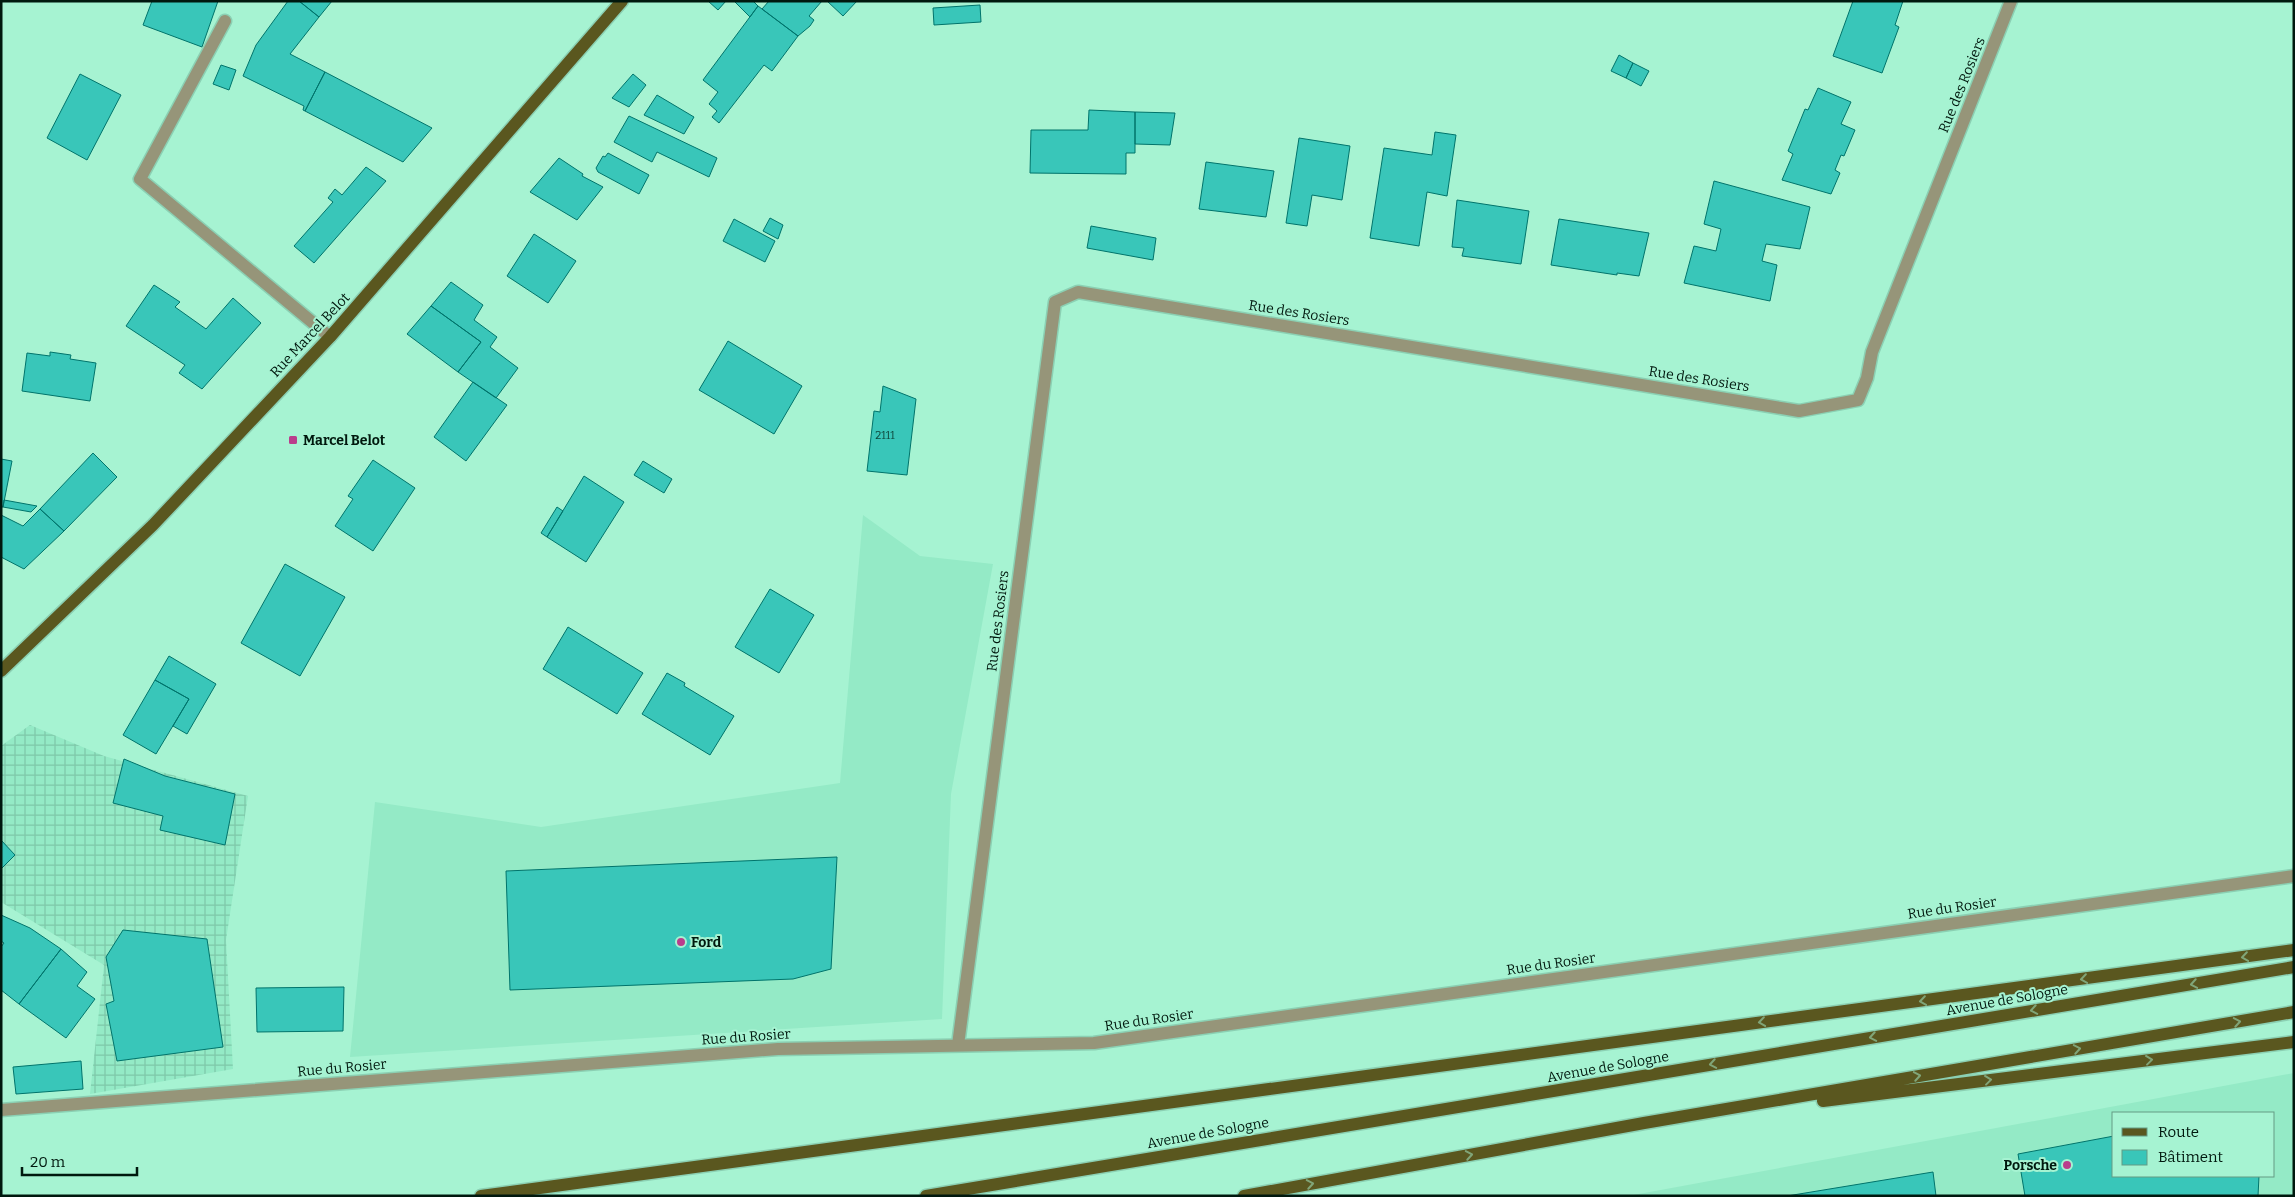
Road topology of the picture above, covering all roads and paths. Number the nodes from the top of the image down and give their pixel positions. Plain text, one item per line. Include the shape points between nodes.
1 (622, 1) edge
2 (2011, 1) edge
3 (225, 21) dead end
4 (330, 336) junction
5 (1, 670) edge
6 (2294, 876) edge
7 (2294, 950) edge
8 (2294, 967) edge
9 (2294, 1012) edge
10 (2294, 1042) edge
11 (958, 1045) junction
12 (1, 1110) edge
13 (1644, 1123) junction
14 (629, 1176) junction
15 (481, 1196) edge
16 (519, 1196) edge
17 (926, 1196) edge
18 (1244, 1196) edge

1 - 4 main road, Rue Marcel Belot
2 - 11 street, Rue des Rosiers via 1872,352 1858,400 1800,411 1078,292 1055,302
3 - 4 street via 140,179
4 - 5 main road, Rue Marcel Belot via 152,525
6 - 11 street, Rue du Rosier via 1104,1041
7 -> 14 main road
8 -> 17 main road, Avenue de Sologne
13 -> 9 main road
13 -> 10 main road
11 - 12 street, Rue du Rosier via 778,1049
18 -> 13 main road
14 - 15 main road
14 - 16 main road

